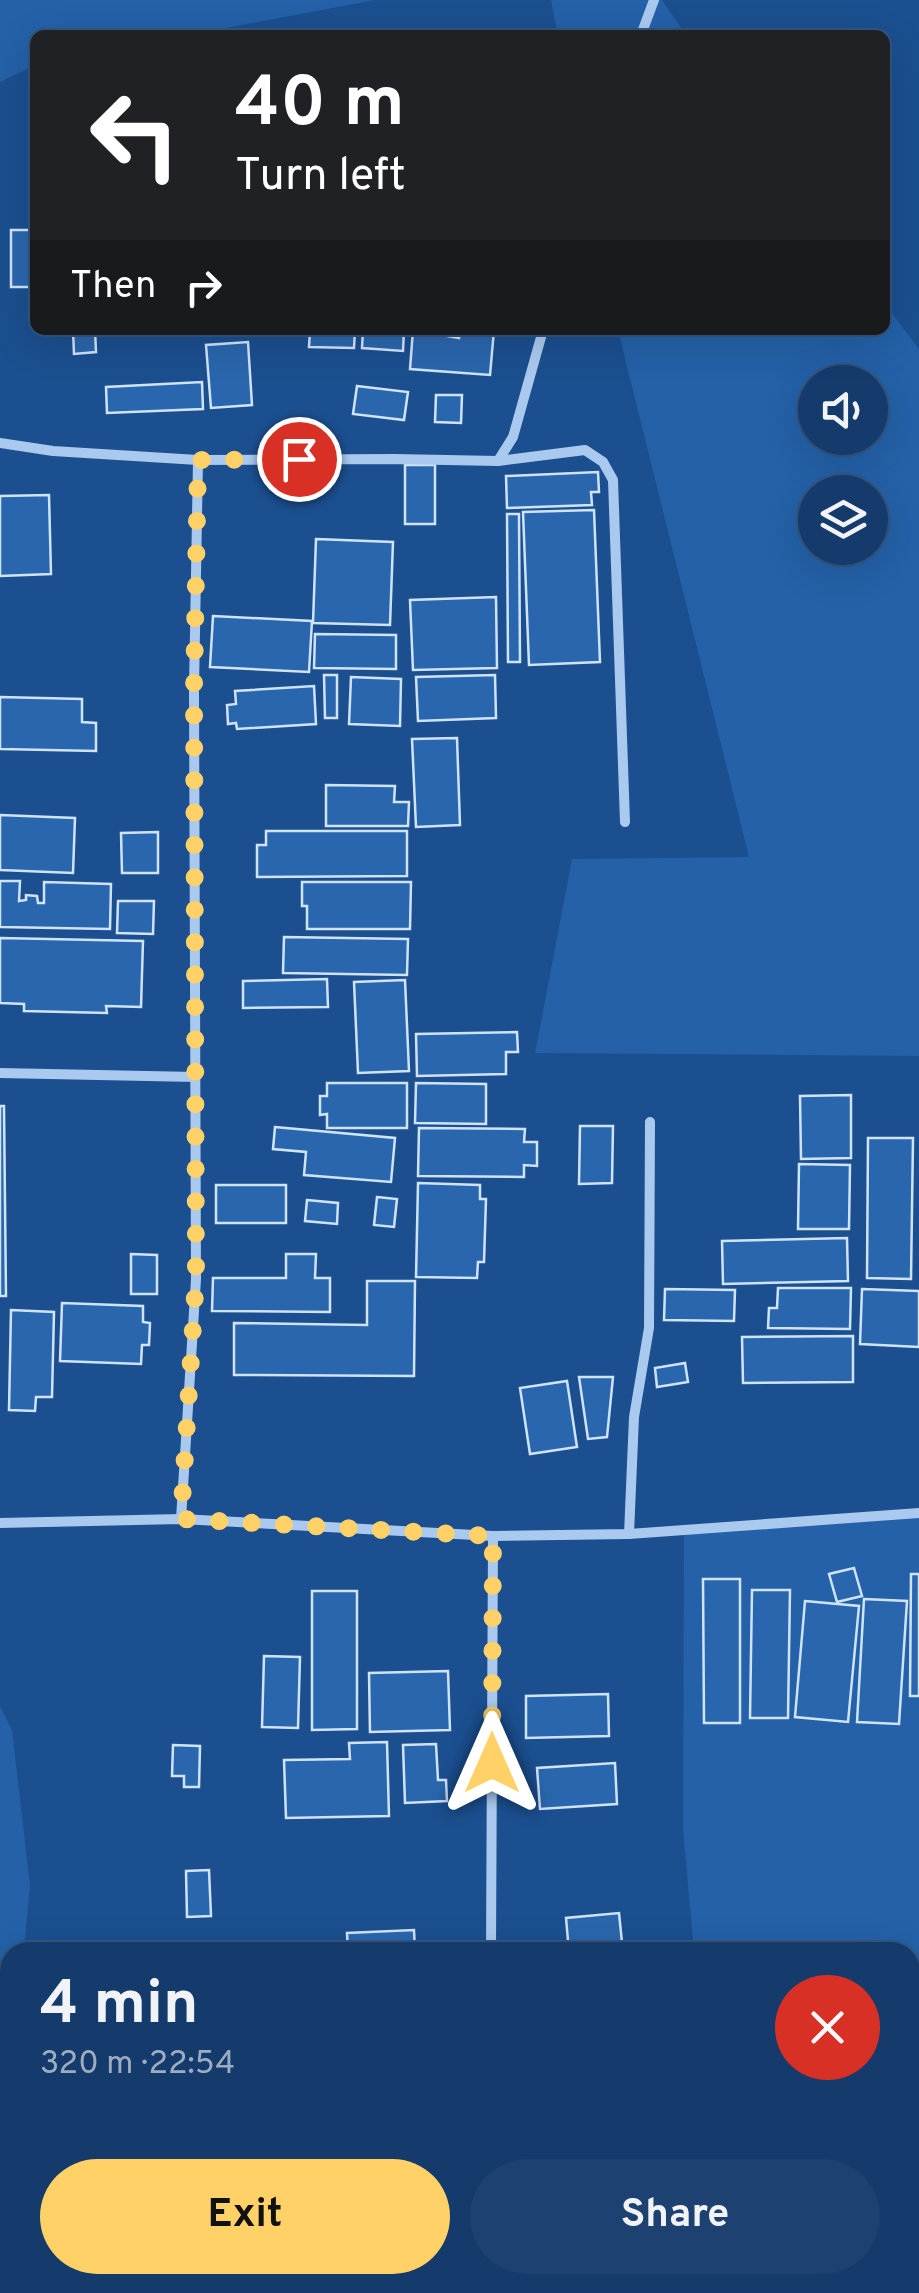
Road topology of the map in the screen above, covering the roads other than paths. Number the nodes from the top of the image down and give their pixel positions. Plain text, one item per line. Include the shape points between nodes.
1 (654, 0) edge
2 (643, 30) edge
3 (542, 335) edge
4 (0, 444) edge
5 (198, 460) junction
6 (498, 461) junction
7 (625, 822) dead end
8 (0, 1073) edge
9 (196, 1077) junction
10 (650, 1122) dead end
11 (919, 1514) edge
12 (181, 1519) junction
13 (0, 1523) edge
14 (629, 1534) junction
15 (493, 1536) junction
16 (491, 1942) edge

1 - 2 street
3 - 6 street via 513,436
4 - 5 street
5 - 6 street
5 - 9 street
6 - 7 street via 585,450 614,480
8 - 9 street
9 - 12 street via 196,1278
10 - 14 street via 649,1328 634,1417
11 - 14 street
12 - 13 street
12 - 15 street
14 - 15 street
15 - 16 street

